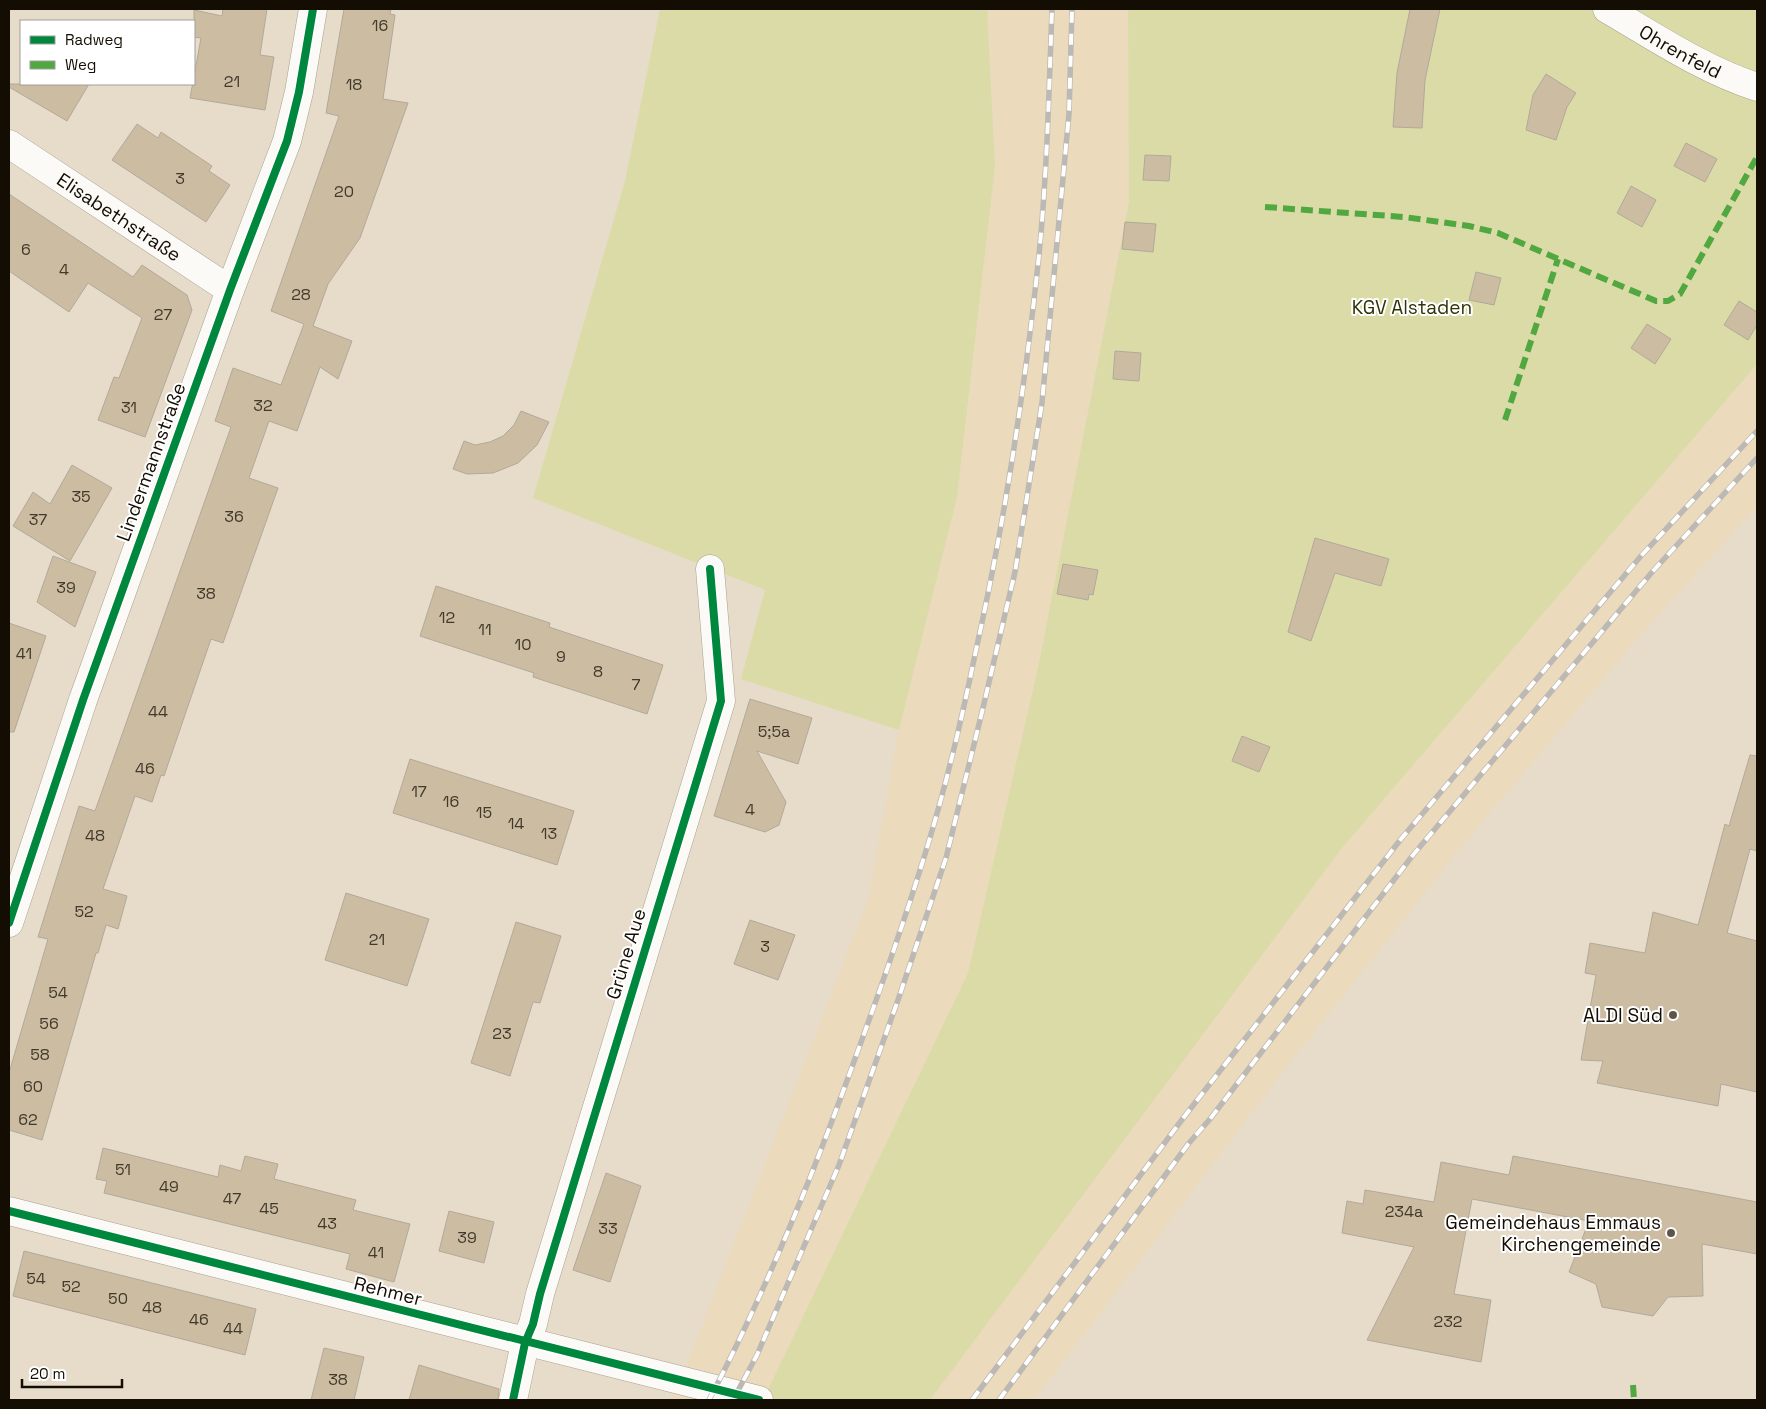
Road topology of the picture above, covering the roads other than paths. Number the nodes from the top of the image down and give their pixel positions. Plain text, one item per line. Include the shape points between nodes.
1 (313, 9) edge
2 (1607, 9) edge
3 (1757, 87) edge
4 (9, 144) edge
5 (230, 290) junction
6 (710, 570) dead end
7 (9, 923) edge
8 (9, 1211) edge
9 (525, 1343) junction
10 (513, 1400) edge
11 (759, 1400) edge

1 - 5 street, Lindermannstraße via 287,140
2 - 3 street, Ohrenfeld via 1704,64
4 - 5 street, Elisabethstraße
5 - 7 street, Lindermannstraße via 83,700
6 - 9 street, Grüne Aue via 721,701
8 - 9 street, Rehmer
9 - 10 street, Grüne Aue
9 - 11 street, Rehmer

